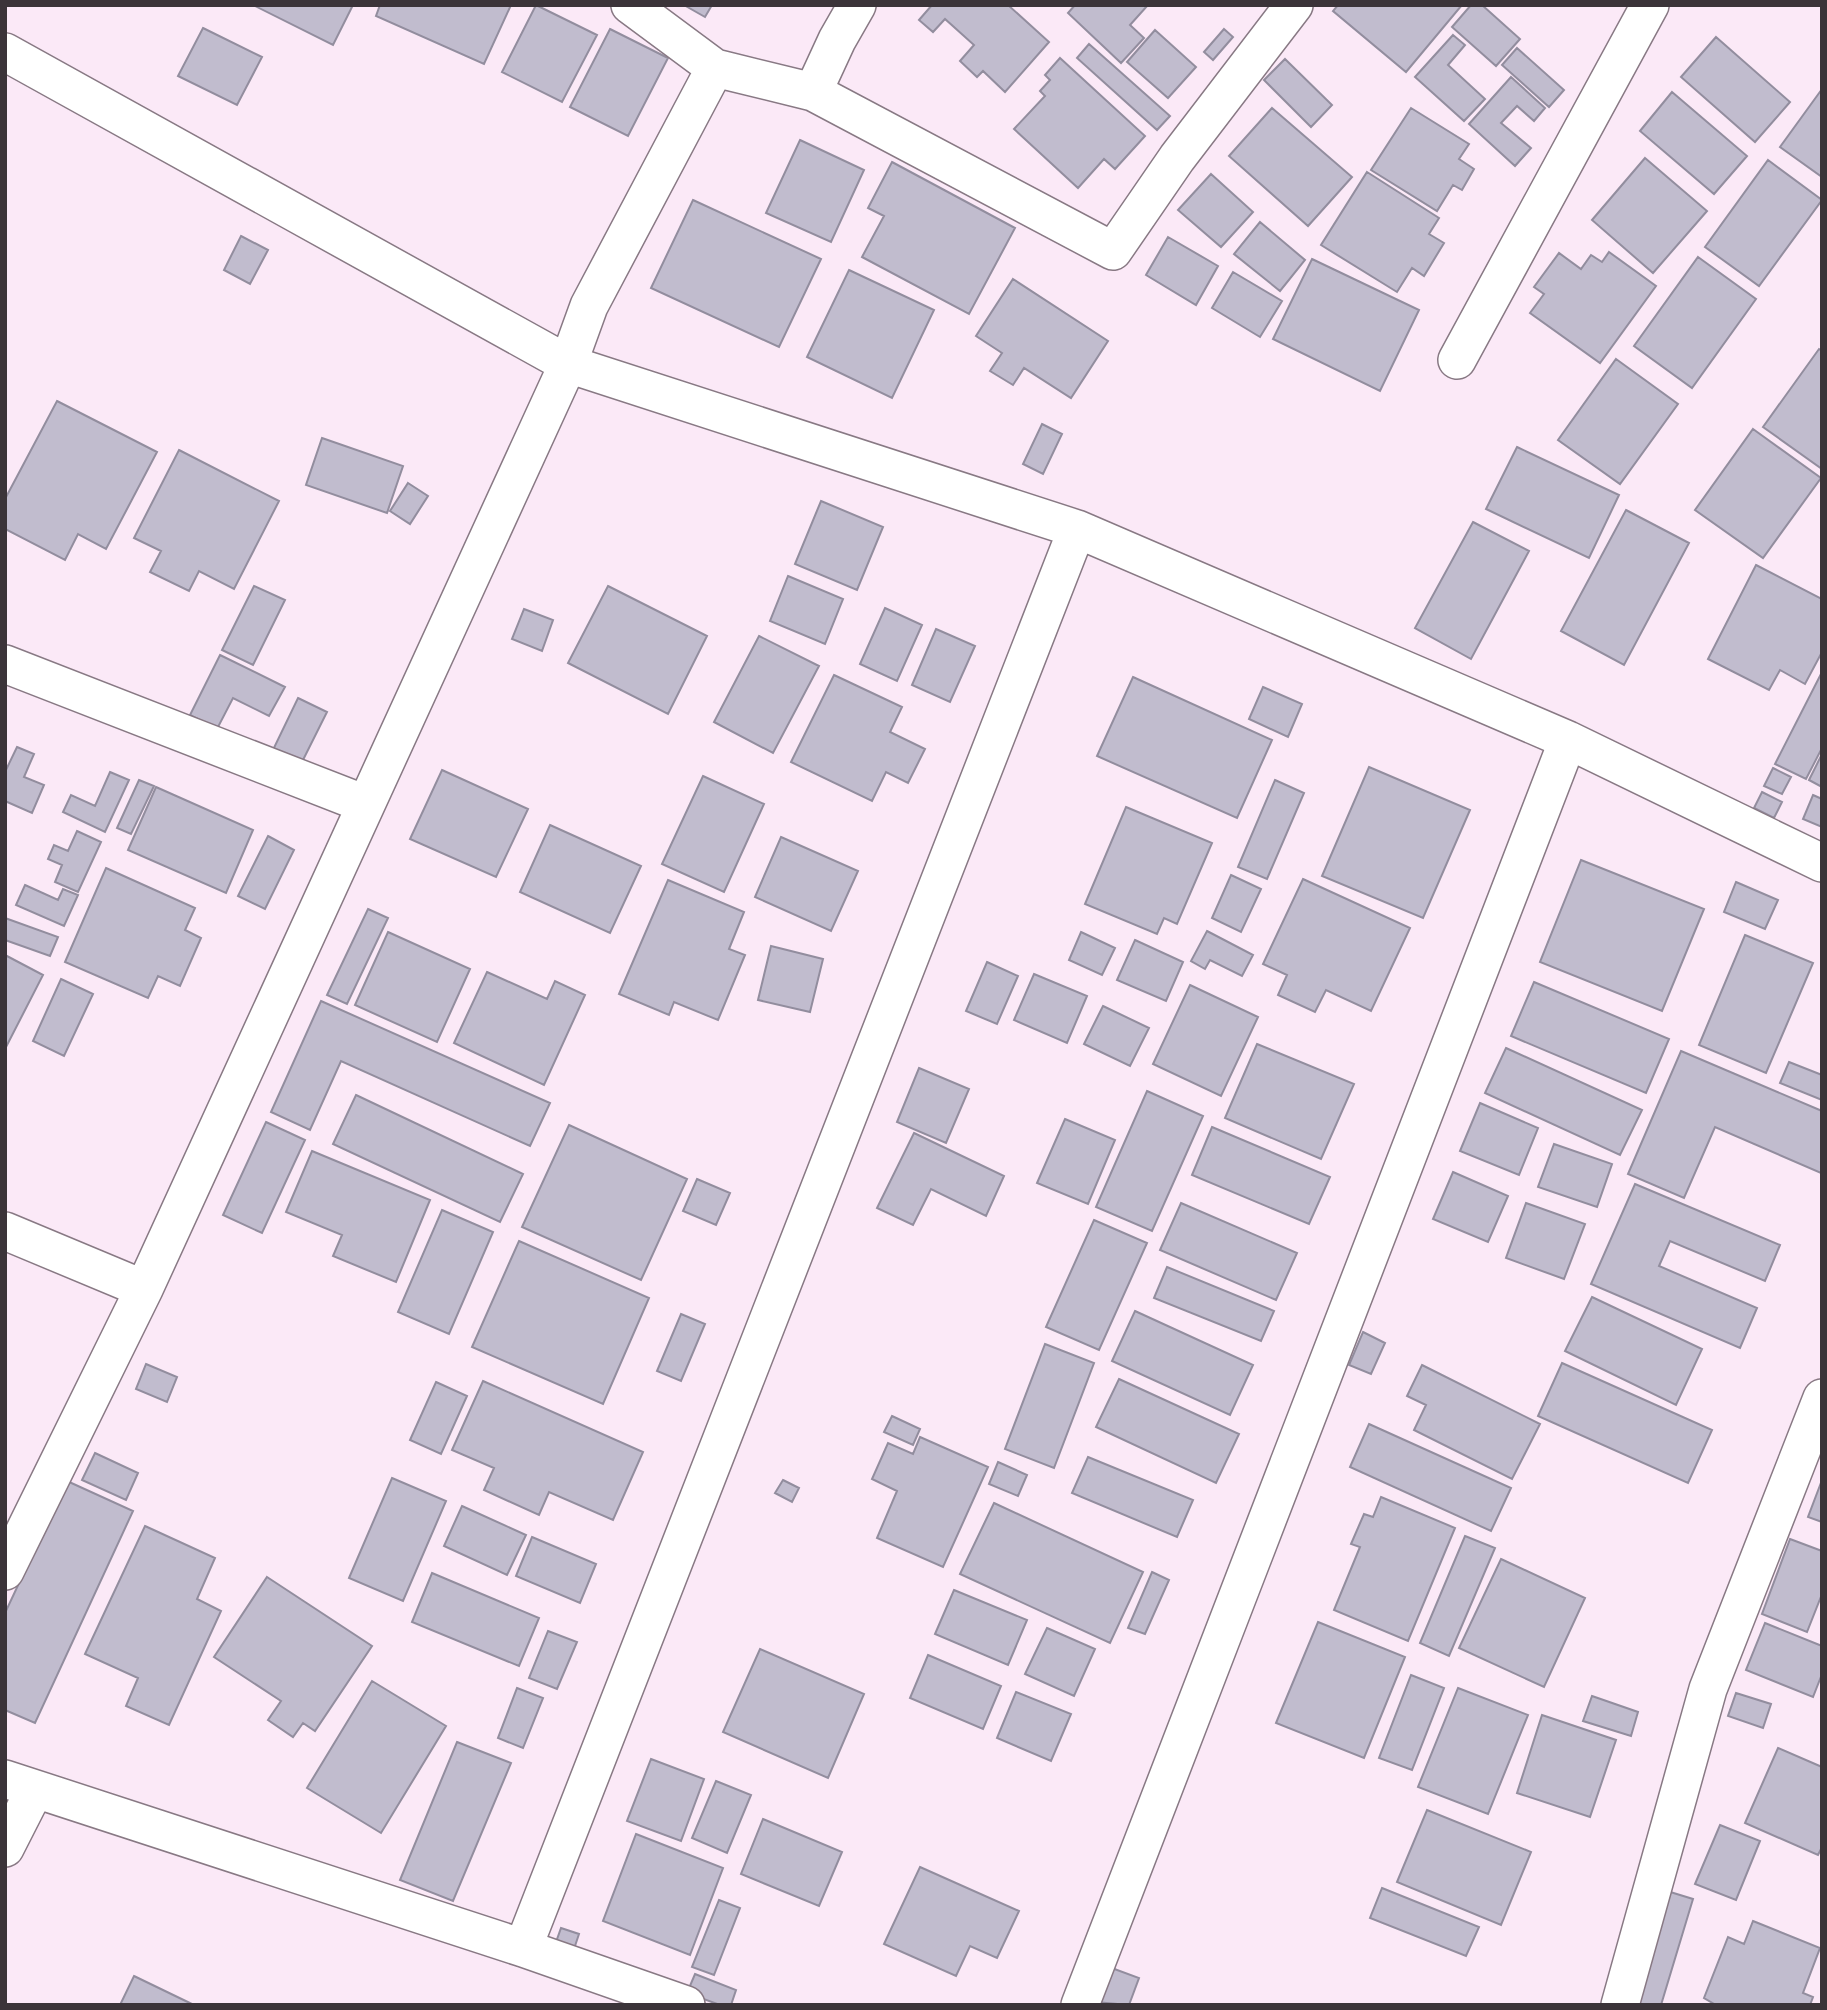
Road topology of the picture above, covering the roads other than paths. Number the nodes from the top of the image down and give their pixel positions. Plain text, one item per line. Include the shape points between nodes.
1 (629, 5) edge
2 (858, 5) edge
3 (1294, 5) edge
4 (1650, 5) edge
5 (5, 52) edge
6 (716, 68) junction
7 (813, 92) junction
8 (1457, 360) dead end
9 (568, 364) junction
10 (1077, 530) junction
11 (5, 664) edge
12 (1568, 740) junction
13 (365, 804) junction
14 (1822, 863) edge
15 (5, 1231) edge
16 (144, 1289) junction
17 (1822, 1398) edge
18 (5, 1571) edge
19 (20, 1785) edge
20 (5, 1848) edge
21 (523, 1948) junction
22 (686, 2005) edge
23 (1080, 2005) edge
24 (1620, 2005) edge

1 - 6 street
2 - 7 street
3 - 7 street via 1177,158 1113,251
4 - 8 street
5 - 9 street
6 - 7 street
6 - 9 street via 589,306
9 - 10 street
9 - 13 street
10 - 12 street
10 - 21 street
11 - 13 street
12 - 14 street
12 - 23 street
13 - 16 street
15 - 16 street
16 - 18 street
17 - 24 street via 1708,1689
19 - 20 street
19 - 21 street
21 - 22 street

